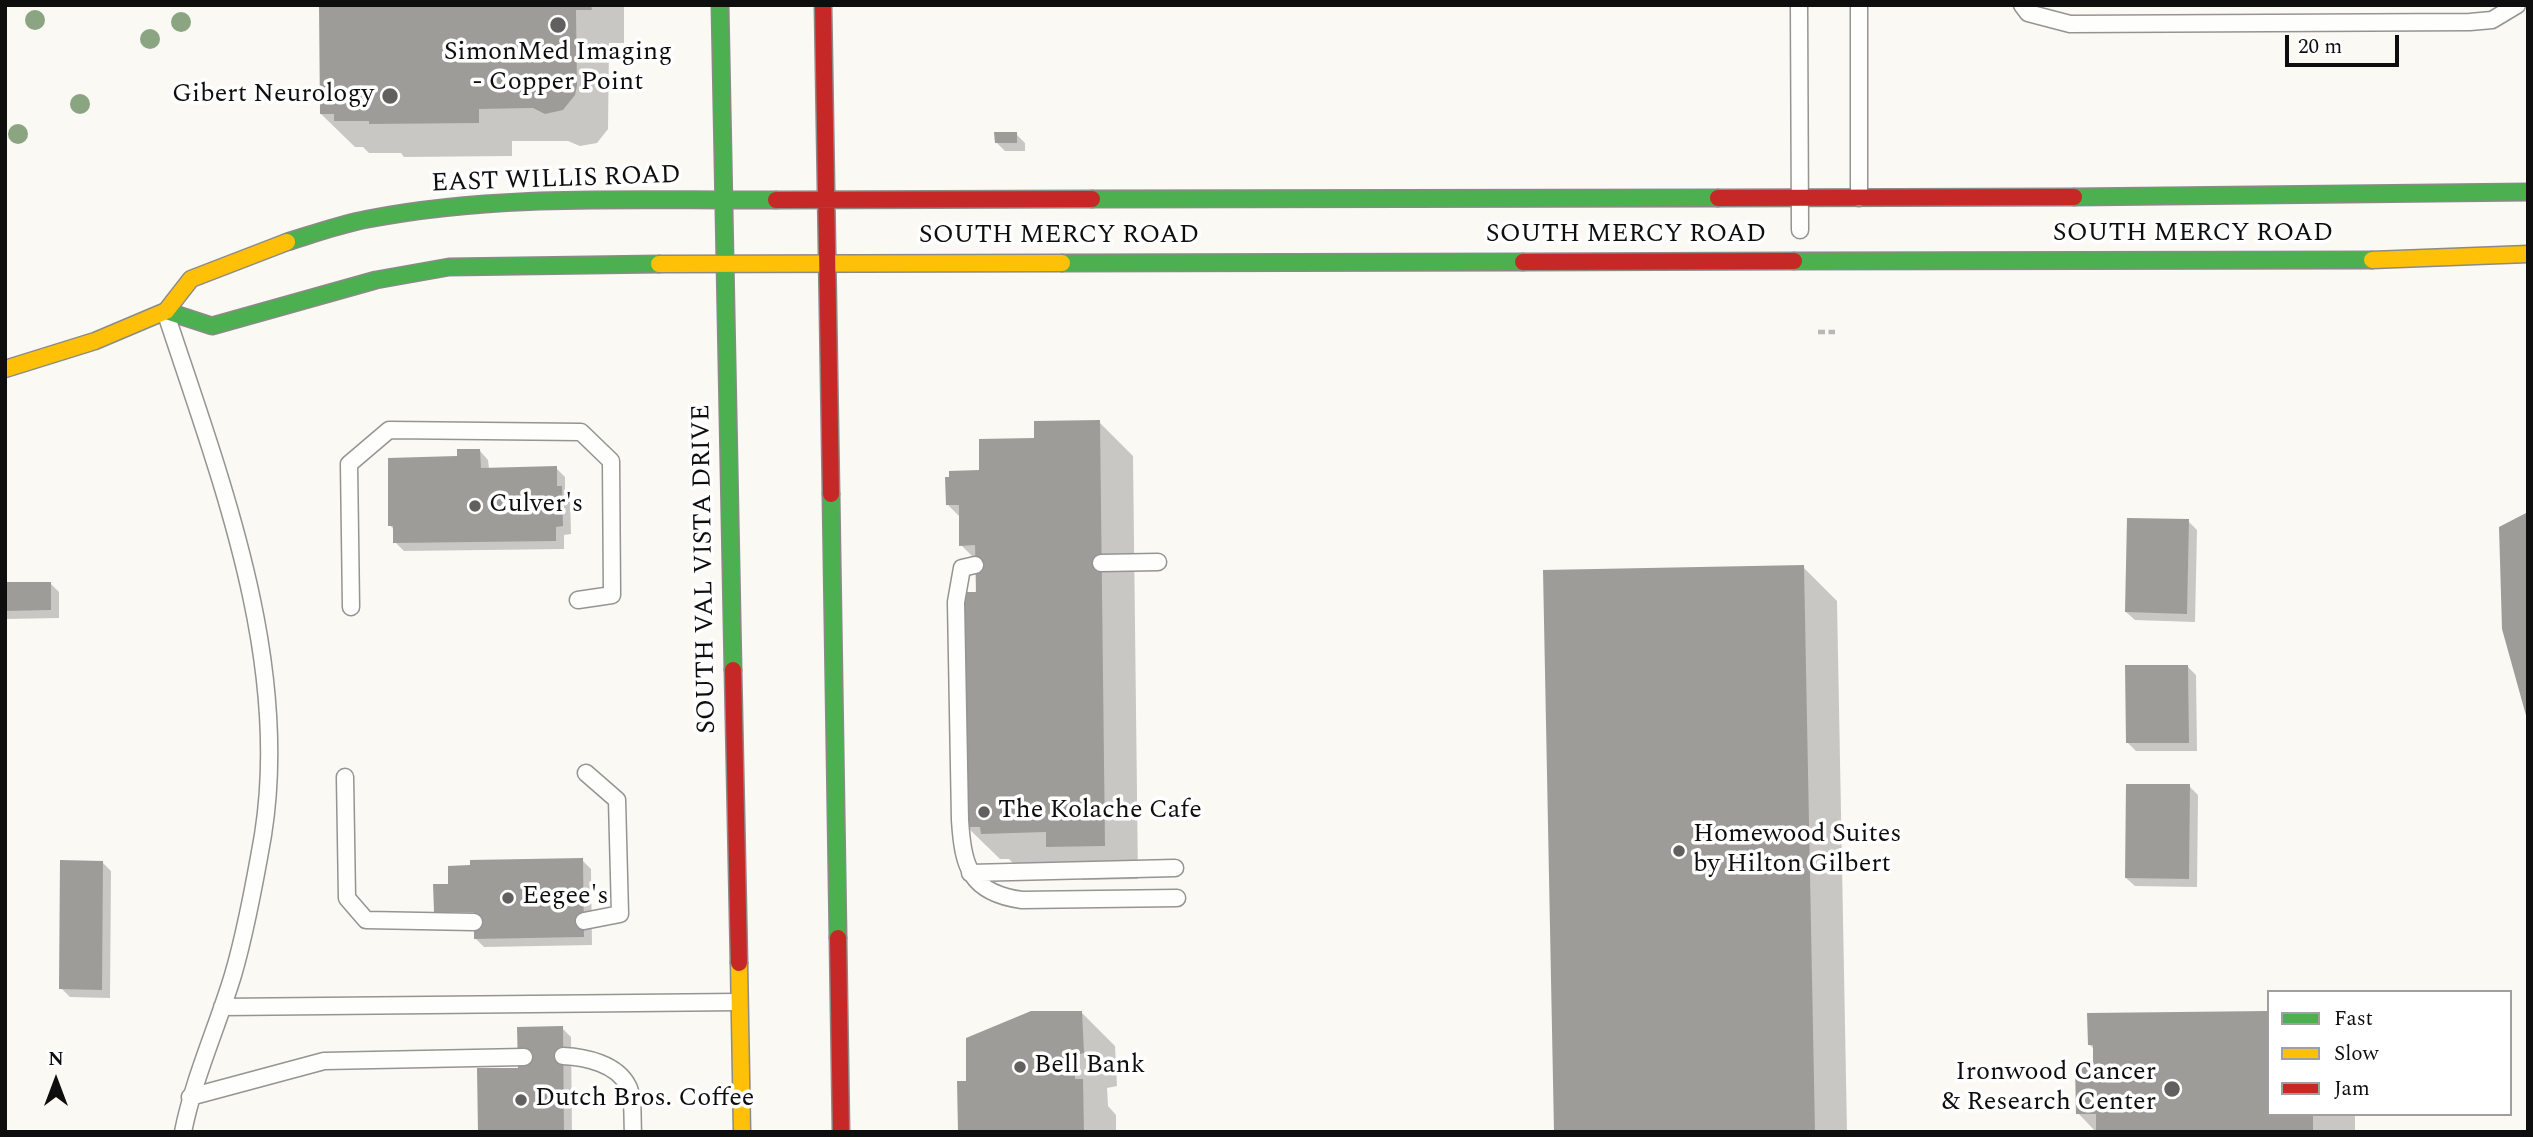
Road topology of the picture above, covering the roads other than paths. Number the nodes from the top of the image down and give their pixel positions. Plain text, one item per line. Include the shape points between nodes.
1 (720, 5) edge
2 (823, 5) edge
3 (1799, 5) edge
4 (1859, 5) edge
5 (2022, 5) edge
6 (2517, 5) edge
7 (2528, 192) edge
8 (1800, 198) junction
9 (1858, 198) junction
10 (723, 200) junction
11 (826, 201) junction
12 (1800, 230) dead end
13 (2528, 254) edge
14 (827, 263) junction
15 (724, 264) junction
16 (166, 311) junction
17 (5, 369) edge
18 (1158, 562) dead end
19 (1101, 563) dead end
20 (975, 565) dead end
21 (578, 600) dead end
22 (351, 607) dead end
23 (586, 773) dead end
24 (345, 777) dead end
25 (1175, 868) dead end
26 (970, 873) junction
27 (1177, 898) dead end
28 (584, 921) dead end
29 (474, 922) dead end
30 (739, 1002) junction
31 (222, 1007) junction
32 (564, 1056) dead end
33 (524, 1057) dead end
34 (190, 1097) junction
35 (183, 1132) edge
36 (634, 1132) edge
37 (742, 1132) edge
38 (841, 1132) edge

1 - 10 main road, SOUTH VAL VISTA DRIVE
2 - 11 main road
3 - 8 lane
4 - 9 lane
5 - 6 lane via 2028,13 2070,24 2470,22 2492,20
7 - 9 main road, SOUTH MERCY ROAD
8 - 9 main road, SOUTH MERCY ROAD
8 - 11 main road, SOUTH MERCY ROAD
8 - 12 lane
10 - 11 main road, SOUTH MERCY ROAD
10 - 15 main road, SOUTH VAL VISTA DRIVE
10 - 16 main road, EAST WILLIS ROAD via 539,201 443,207 366,219 276,245 191,279
11 - 14 main road
13 - 14 main road, SOUTH MERCY ROAD via 2415,260
14 - 15 main road, SOUTH MERCY ROAD
14 - 38 main road
15 - 16 main road via 449,267 376,280 212,326
15 - 30 main road, SOUTH VAL VISTA DRIVE
16 - 17 main road, EAST WILLIS ROAD via 95,341
16 - 31 lane via 241,552 261,646 267,745 263,834
18 - 19 lane
20 - 26 lane via 962,568 956,602 960,820
21 - 22 lane via 612,595 611,461 581,432 389,430 349,464
23 - 28 lane via 617,800 620,914
24 - 29 lane via 347,898 366,920
25 - 26 lane
26 - 27 lane via 984,889 1022,900
30 - 31 lane
30 - 37 main road, SOUTH VAL VISTA DRIVE
31 - 34 lane
32 - 36 lane via 581,1056 610,1067 629,1087
33 - 34 lane via 324,1061
34 - 35 lane

